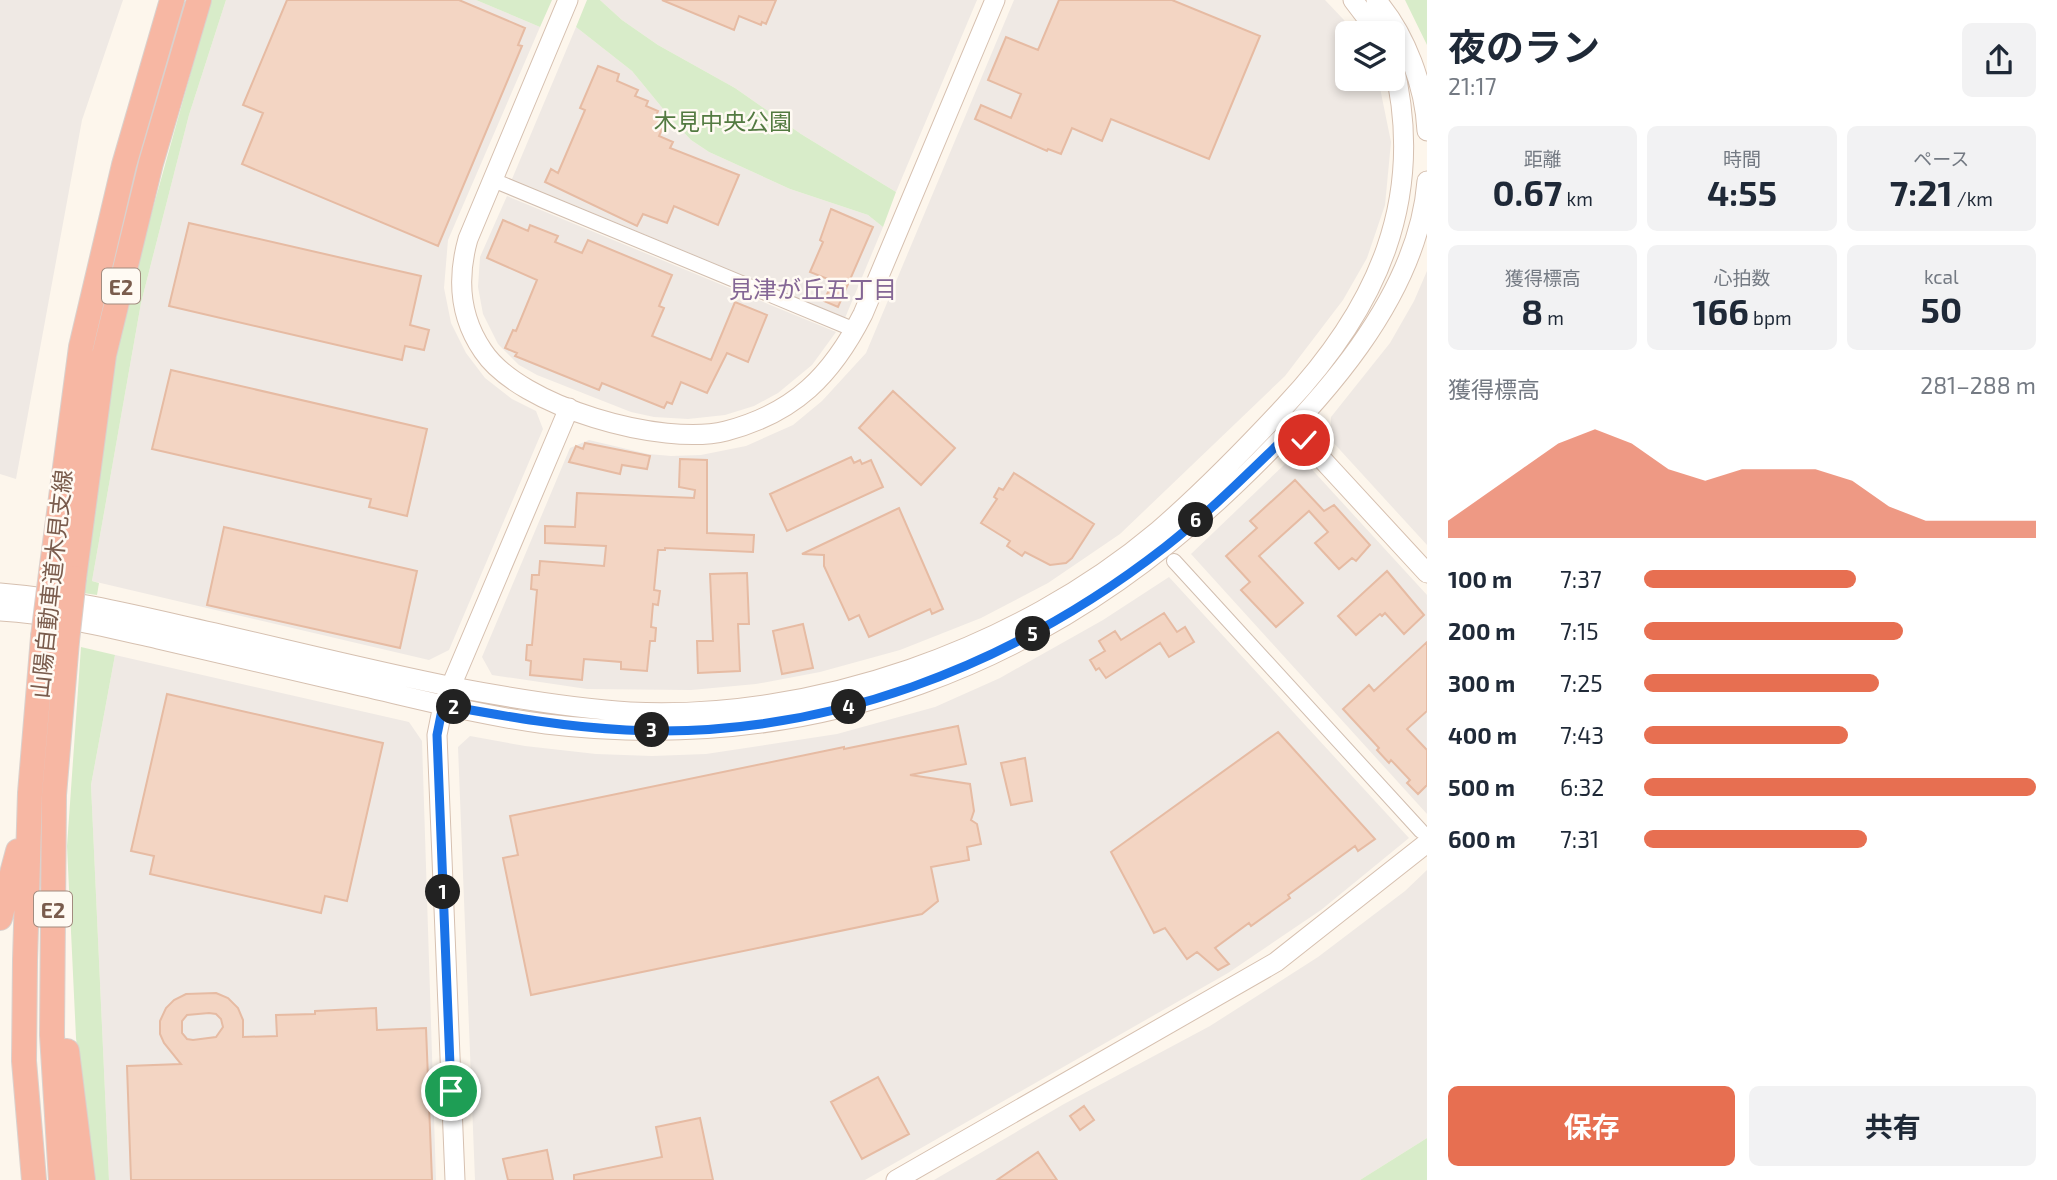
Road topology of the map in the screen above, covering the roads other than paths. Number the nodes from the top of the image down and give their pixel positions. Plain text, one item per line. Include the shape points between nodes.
1 (173, 0) edge
2 (199, 0) edge
3 (568, 0) edge
4 (995, 0) edge
5 (1353, 0) edge
6 (1376, 0) edge
7 (1369, 21) edge
8 (1403, 91) edge
9 (1427, 131) edge
10 (493, 180) junction
11 (1427, 181) edge
12 (855, 330) junction
13 (569, 408) junction
14 (1279, 413) junction
15 (1294, 429) junction
16 (1174, 561) dead end
17 (1427, 573) edge
18 (62, 575) junction
19 (0, 593) edge
20 (0, 611) edge
21 (55, 639) junction
22 (452, 686) junction
23 (443, 705) junction
24 (30, 793) junction
25 (1424, 837) edge
26 (0, 918) edge
27 (68, 1179) edge
28 (34, 1180) edge
29 (455, 1180) edge
30 (896, 1180) edge

1 - 18 highway, 山陽自動車道木見支線 / E2 via 124,165 81,347
2 - 18 highway, 山陽自動車道木見支線 / E2 via 151,163 104,355
3 - 10 street
4 - 12 street
5 - 7 street
6 - 9 street via 1404,43
8 - 14 street via 1410,162 1406,205 1396,237 1377,284 1350,326
10 - 12 street
10 - 13 street via 461,264 461,296 469,326 483,352 505,374
11 - 15 street via 1425,205 1392,295 1365,338
12 - 13 street via 821,380 789,404 725,431 651,433
13 - 22 street
14 - 15 street
14 - 22 street via 1218,477 1155,533 1095,576 1032,615 906,671 829,692 699,710 631,712
15 - 17 street
15 - 23 street via 1167,546 1104,592 1038,632 912,688 831,712 700,729 629,730 544,723
16 - 25 street
18 - 21 highway, 山陽自動車道木見支線 / E2, bridge
19 - 22 street via 89,605
20 - 23 street via 82,621
21 - 24 highway, 山陽自動車道木見支線 / E2
21 - 27 highway, 山陽自動車道木見支線 / E2 via 52,936
22 - 23 street
23 - 29 street via 437,735
24 - 26 highway
24 - 28 highway, 山陽自動車道木見支線 / E2 via 24,1061
25 - 30 street via 1276,962

